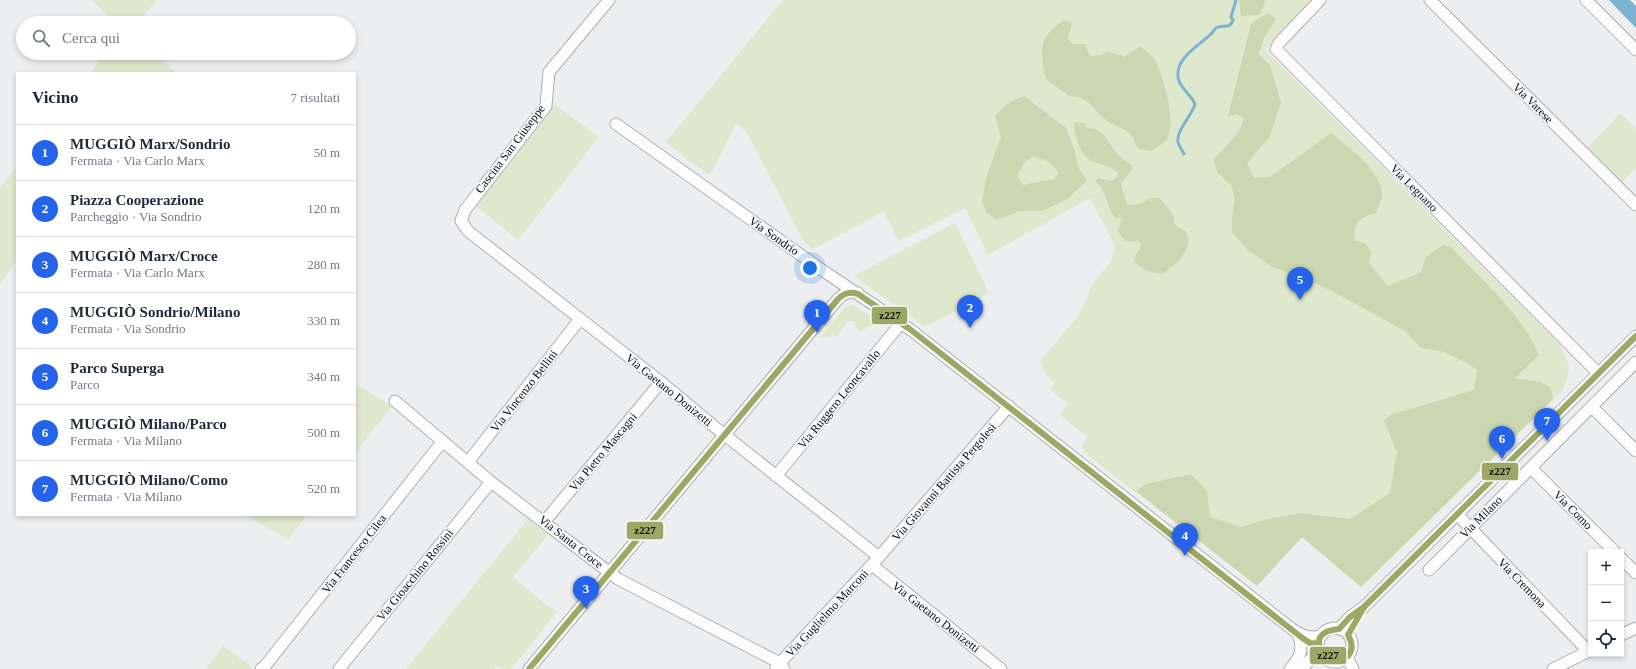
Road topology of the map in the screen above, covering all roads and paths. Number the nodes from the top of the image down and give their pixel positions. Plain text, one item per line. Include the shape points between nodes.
1 (609, 0) edge
2 (1320, 0) edge
3 (1430, 0) edge
4 (1586, 0) edge
5 (1636, 50) edge
6 (616, 124) dead end
7 (1636, 205) edge
8 (461, 221) joint
9 (858, 294) junction
10 (580, 319) junction
11 (901, 323) junction
12 (1636, 336) edge
13 (1636, 362) edge
14 (1598, 373) junction
15 (661, 382) junction
16 (395, 401) dead end
17 (1009, 406) junction
18 (1592, 407) junction
19 (725, 435) junction
20 (442, 442) junction
21 (1636, 451) edge
22 (468, 462) junction
23 (1531, 468) junction
24 (776, 476) junction
25 (491, 482) junction
26 (1457, 514) junction
27 (544, 522) junction
28 (1470, 528) junction
29 (1612, 549) edge
30 (875, 561) junction
31 (1624, 561) edge
32 (1428, 570) dead end
33 (610, 573) junction
34 (1636, 573) edge
35 (1636, 628) edge
36 (1344, 632) junction
37 (1295, 633) junction
38 (1624, 634) edge
39 (1588, 649) edge
40 (1588, 652) edge
41 (1330, 654) edge
42 (780, 667) edge
43 (265, 668) edge
44 (1303, 668) edge
45 (339, 669) edge
46 (529, 669) edge
47 (1001, 669) edge
48 (1290, 669) edge
49 (1353, 669) edge
50 (1554, 669) edge

1 - 8 street, Cascina San Giuseppe via 549,72 546,106 465,210
2 - 14 street, Via Legnano via 1276,49
3 - 7 street, Via Varese
4 - 5 street
6 - 9 street, Via Sondrio
8 - 10 street, Via Gaetano Donizetti via 468,231
9 - 11 street, Via Sondrio
9 - 19 street via 849,292 838,299
10 - 15 street, Via Gaetano Donizetti
10 - 22 street, Via Vincenzo Bellini
11 - 17 street, Via Sondrio
11 - 24 street, Via Ruggero Leoncavallo
12 - 14 street, Via Milano
13 - 18 street, Via Milano
14 - 26 street, Via Milano
15 - 19 street, Via Gaetano Donizetti
15 - 27 street, Via Pietro Mascagni
16 - 20 street, Via Santa Croce
17 - 30 street, Via Giovanni Battista Pergolesi
17 - 37 street, Via Sondrio
18 - 21 street
18 - 23 street, Via Milano
19 - 24 street, Via Gaetano Donizetti
19 - 33 street
20 - 22 street, Via Santa Croce
20 - 43 street, Via Francesco Cilea
22 - 25 street, Via Santa Croce
23 - 28 street, Via Milano
23 - 29 street, Via Como
24 - 30 street, Via Gaetano Donizetti
25 - 27 street, Via Santa Croce
25 - 45 street, Via Gioacchino Rossini
26 - 28 street, Via Cremona
26 - 36 street, Via Milano via 1364,607 1350,617
27 - 33 street, Via Santa Croce
28 - 32 street, Via Milano
28 - 39 street, Via Cremona
30 - 42 street, Via Guglielmo Marconi
30 - 47 street, Via Gaetano Donizetti
31 - 34 street
33 - 42 street, Via Santa Croce
33 - 46 street
35 - 38 street
36 - 41 street via 1328,630
36 - 41 street via 1352,645 1351,651
37 - 41 street, Via Sondrio via 1315,637
37 - 48 street via 1302,646 1300,655
40 - 50 street
41 - 44 street via 1315,654
41 - 49 street

